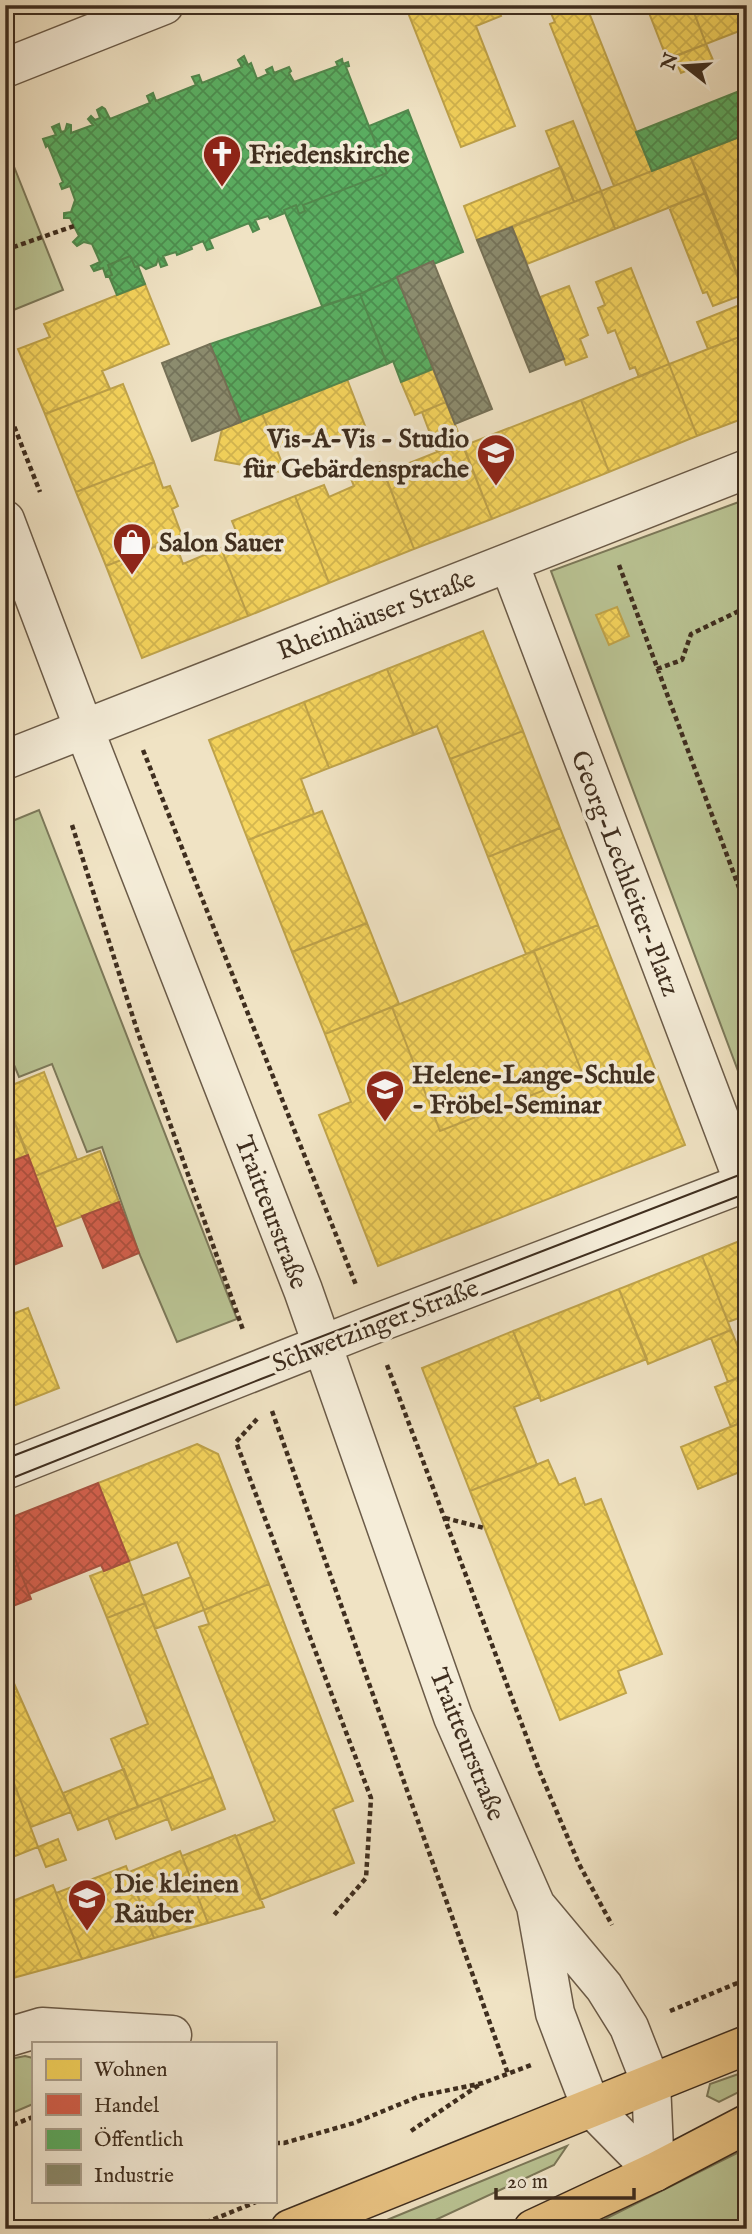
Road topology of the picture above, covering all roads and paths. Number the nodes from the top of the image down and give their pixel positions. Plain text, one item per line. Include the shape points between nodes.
1 (164, 5) edge
2 (5, 68) edge
3 (74, 226) dead end
4 (5, 250) edge
5 (747, 469) edge
6 (5, 520) edge
7 (604, 525) junction
8 (509, 563) junction
9 (747, 613) edge
10 (657, 669) junction
11 (127, 711) junction
12 (84, 729) junction
13 (5, 760) edge
14 (747, 909) edge
15 (745, 1183) edge
16 (372, 1325) junction
17 (323, 1345) junction
18 (270, 1406) dead end
19 (5, 1470) edge
20 (444, 1518) junction
21 (484, 1528) dead end
22 (536, 1906) junction
23 (334, 1915) dead end
24 (618, 1937) dead end
25 (172, 2035) dead end
26 (5, 2038) edge
27 (747, 2045) edge
28 (483, 2083) dead end
29 (650, 2083) junction
30 (591, 2107) junction
31 (32, 2117) edge
32 (747, 2124) edge
33 (5, 2128) edge
34 (276, 2143) edge
35 (655, 2172) junction
36 (258, 2202) edge
37 (190, 2229) edge
38 (290, 2229) edge
39 (533, 2229) edge

1 - 2 street
3 - 4 path
5 - 7 street, Rheinhäuser Straße
6 - 12 street, Traitteurstraße
7 - 8 street, Rheinhäuser Straße
7 - 10 path
8 - 11 street, Rheinhäuser Straße
8 - 15 street, Georg-Lechleiter-Platz
9 - 10 path via 739,611 691,634 682,660
10 - 14 path
11 - 12 street, Rheinhäuser Straße
11 - 16 path
12 - 13 street, Rheinhäuser Straße
12 - 17 street, Traitteurstraße
15 - 16 street, Schwetzinger Straße
16 - 17 street, Schwetzinger Straße
16 - 20 path
17 - 19 street, Schwetzinger Straße
17 - 22 street, Traitteurstraße via 453,1717
18 - 23 path via 236,1442 371,1798 366,1878
20 - 21 path
20 - 24 path via 539,1770 579,1864
22 - 29 street, Traitteurstraße via 604,1987 629,2027
22 - 30 street, Traitteurstraße via 555,2013
25 - 26 street via 41,2027
27 - 29 main road
28 - 34 path via 420,2096 354,2123
29 - 30 main road
29 - 35 street, Traitteurstraße
30 - 35 street, Traitteurstraße
30 - 38 main road
31 - 33 path
32 - 35 main road
35 - 39 main road
36 - 37 path

